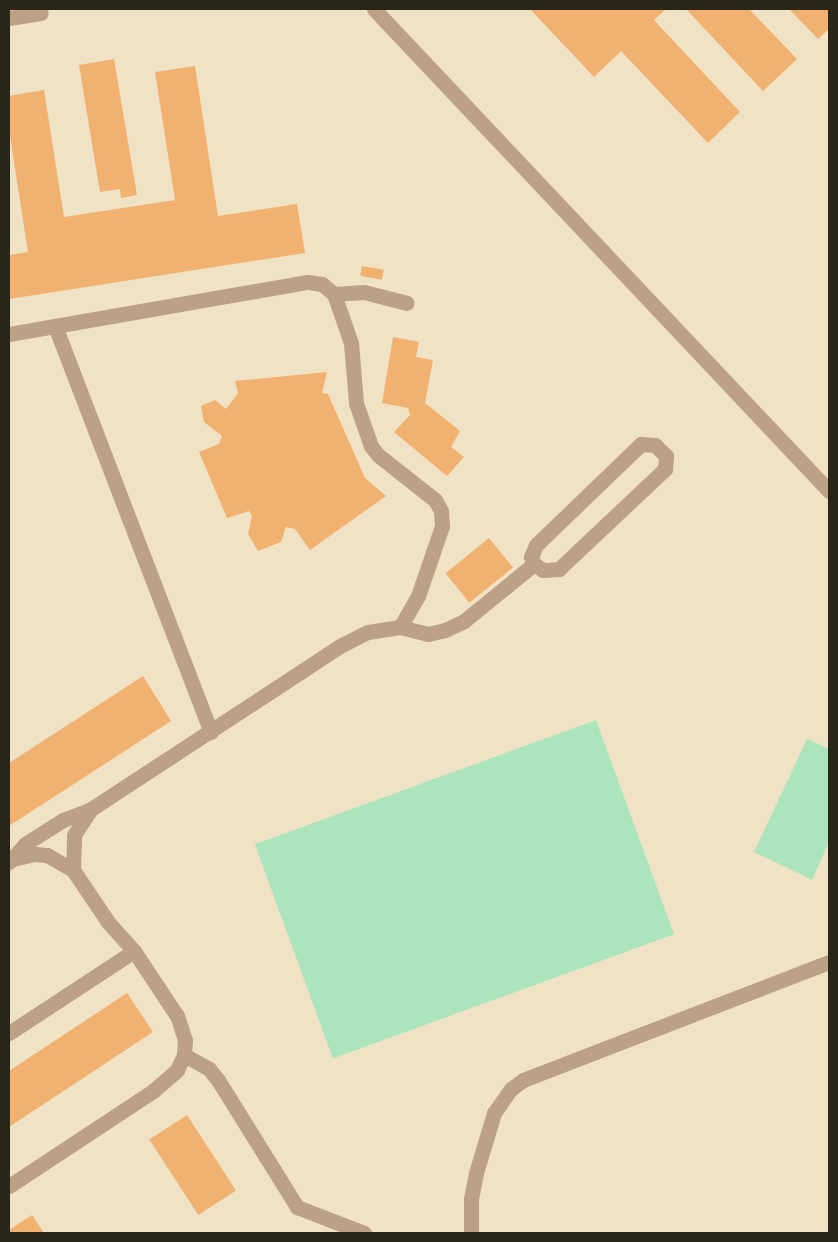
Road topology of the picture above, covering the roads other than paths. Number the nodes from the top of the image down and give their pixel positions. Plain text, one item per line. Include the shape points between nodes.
1 (374, 9) edge
2 (41, 13) dead end
3 (9, 18) edge
4 (334, 294) junction
5 (407, 303) dead end
6 (55, 326) junction
7 (9, 334) edge
8 (829, 491) edge
9 (534, 564) junction
10 (400, 627) junction
11 (211, 732) junction
12 (91, 809) junction
13 (11, 860) edge
14 (73, 870) junction
15 (134, 951) junction
16 (829, 962) edge
17 (9, 1033) edge
18 (184, 1055) junction
19 (9, 1186) edge
20 (358, 1232) edge
21 (472, 1233) edge

1 - 8 lane
2 - 3 lane
4 - 5 lane via 364,292
4 - 6 lane via 322,284 308,282
4 - 10 lane via 351,343 356,403 371,446 435,500 441,511 442,526 418,596
6 - 7 lane
6 - 11 lane
9 - 9 lane via 531,557 536,545 641,444 655,445 666,456 665,470 559,569 543,570
9 - 10 lane via 464,620 446,630 428,634
10 - 11 lane via 368,632 340,646
11 - 12 lane
12 - 13 lane via 63,820 25,844
12 - 14 lane via 74,835
13 - 14 lane via 34,854 47,855
14 - 15 lane via 108,922
15 - 17 lane
15 - 18 lane via 178,1016 185,1040
16 - 21 lane via 523,1080 511,1089 494,1113 476,1173 471,1199
18 - 19 lane via 177,1070 153,1092
18 - 20 lane via 209,1070 218,1080 297,1207

